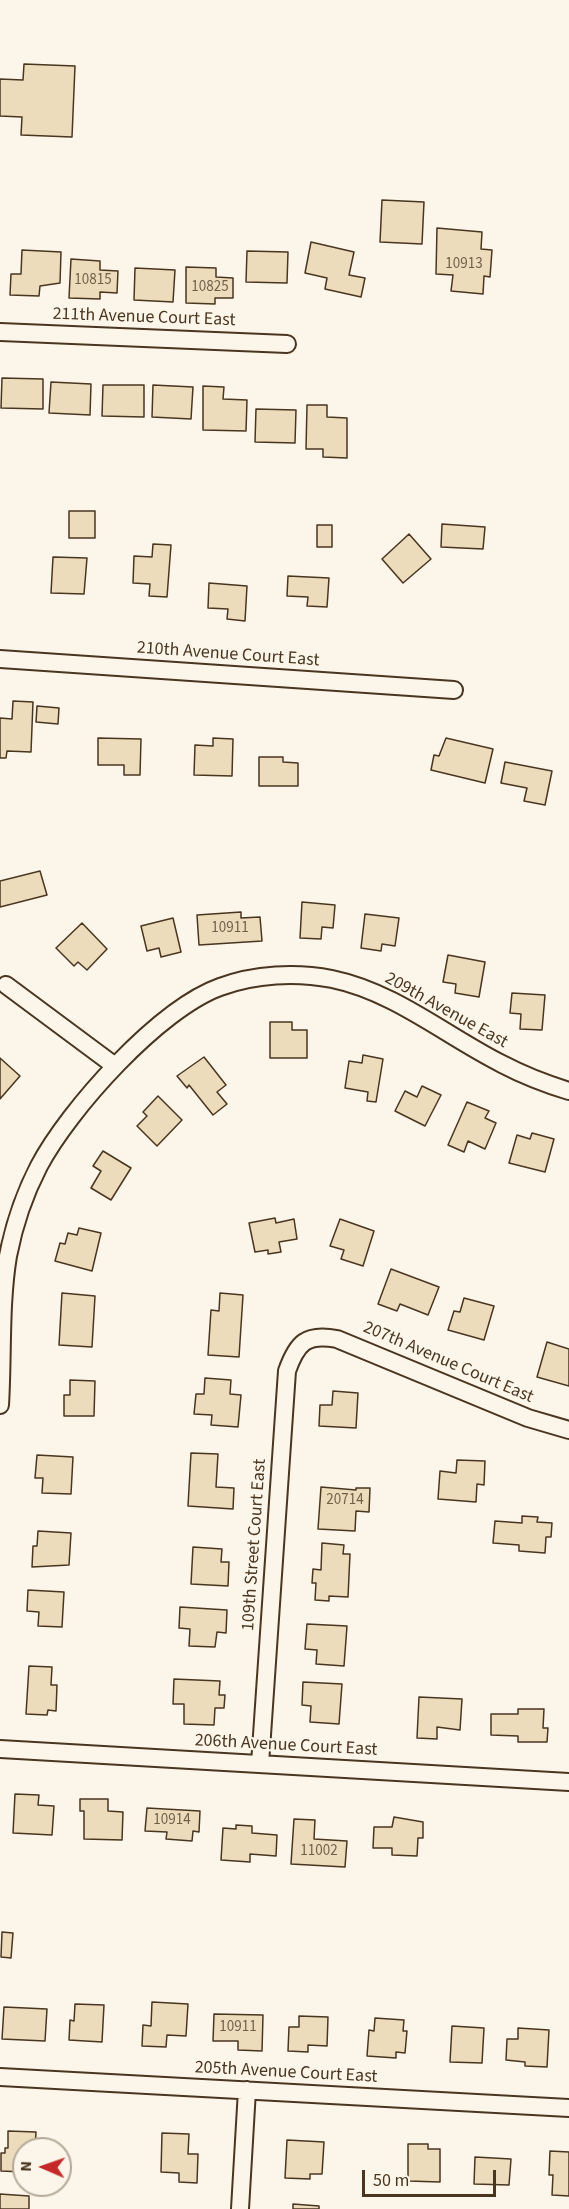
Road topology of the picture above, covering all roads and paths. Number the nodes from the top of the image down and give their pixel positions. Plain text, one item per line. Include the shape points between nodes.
1 (0, 332) edge
2 (287, 344) dead end
3 (0, 659) edge
4 (454, 690) dead end
5 (6, 985) dead end
6 (115, 1066) junction
7 (569, 1091) edge
8 (311, 1338) joint
9 (0, 1405) edge
10 (569, 1430) edge
11 (0, 1749) edge
12 (260, 1764) junction
13 (569, 1782) edge
14 (0, 2077) edge
15 (247, 2090) junction
16 (569, 2108) edge
17 (240, 2209) edge

1 - 2 street, 211th Avenue Court East
3 - 4 street, 210th Avenue Court East
5 - 6 street
6 - 7 street, 209th Avenue East via 164,1020 219,987 261,977 307,976 347,983 377,994 502,1064
6 - 9 street, 209th Avenue East via 51,1146 19,1214 5,1274
8 - 10 street, 207th Avenue Court East via 337,1339 528,1418
8 - 12 street, 109th Street Court East via 297,1348 287,1371
11 - 12 street, 206th Avenue Court East
12 - 13 street, 206th Avenue Court East
14 - 15 street, 205th Avenue Court East
15 - 16 street, 205th Avenue Court East
15 - 17 street

